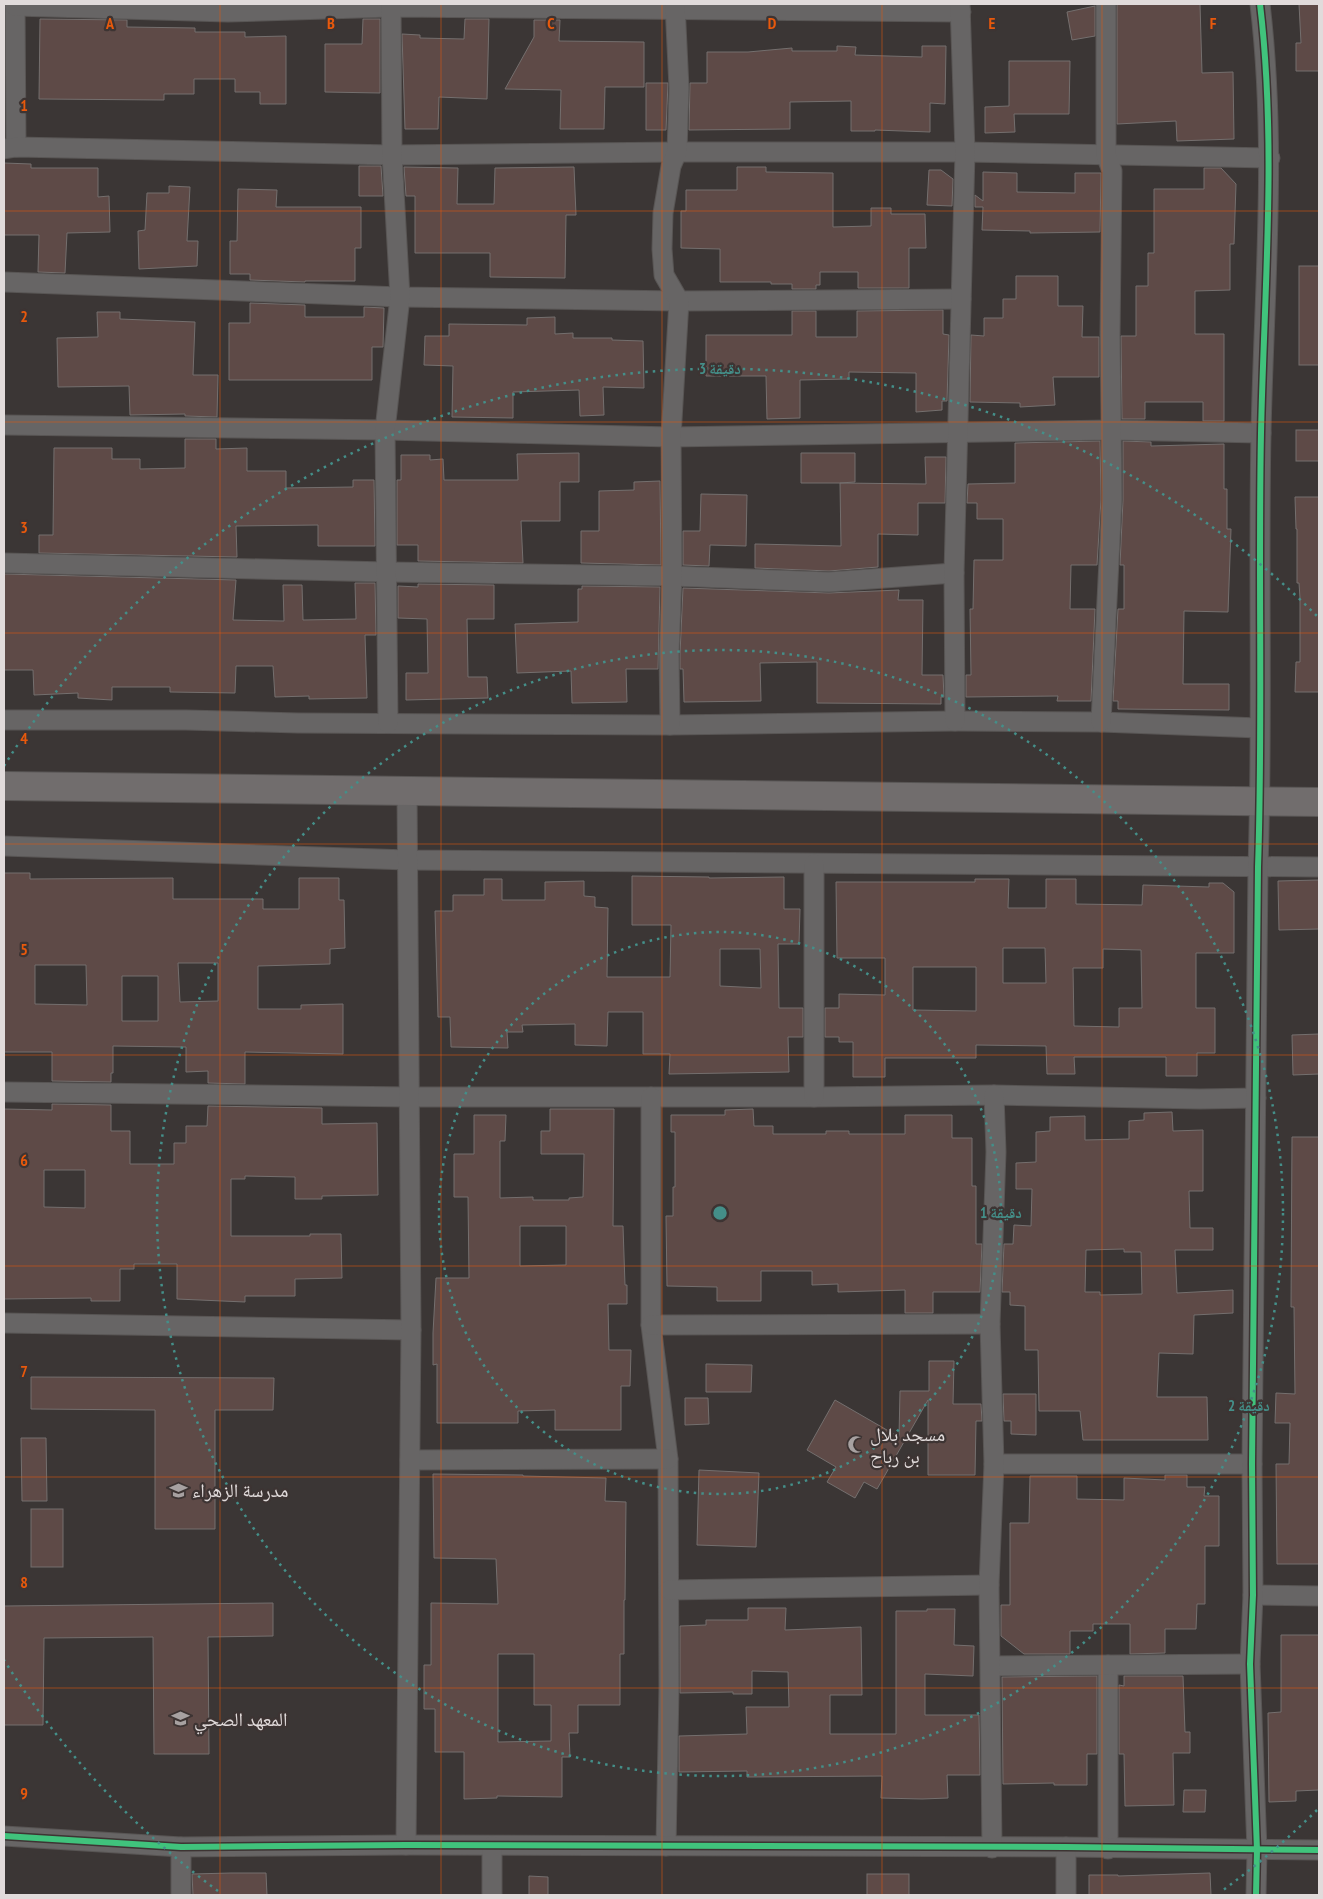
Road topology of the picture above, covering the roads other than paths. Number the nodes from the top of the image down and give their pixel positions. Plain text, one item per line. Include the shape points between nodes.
1 (1106, 4) edge
2 (1260, 4) edge
3 (15, 5) edge
4 (391, 5) edge
5 (676, 7) edge
6 (960, 8) edge
7 (10, 148) edge
8 (677, 152) junction
9 (965, 152) junction
10 (1106, 155) junction
11 (392, 156) junction
12 (1270, 158) junction
13 (4, 282) edge
14 (400, 297) junction
15 (961, 299) junction
16 (679, 301) junction
17 (4, 425) edge
18 (385, 430) junction
19 (1111, 430) junction
20 (957, 432) junction
21 (1261, 433) junction
22 (671, 437) junction
23 (4, 563) edge
24 (387, 572) junction
25 (954, 573) junction
26 (672, 576) junction
27 (4, 720) edge
28 (955, 721) junction
29 (388, 722) junction
30 (1101, 722) junction
31 (670, 725) junction
32 (1260, 728) junction
33 (4, 786) edge
34 (407, 791) junction
35 (1260, 802) junction
36 (1319, 802) edge
37 (4, 846) edge
38 (407, 860) junction
39 (814, 864) junction
40 (1258, 867) junction
41 (1319, 867) edge
42 (4, 1092) edge
43 (994, 1095) junction
44 (410, 1097) junction
45 (651, 1097) junction
46 (814, 1097) junction
47 (1256, 1098) junction
48 (4, 1323) edge
49 (990, 1324) junction
50 (651, 1325) junction
51 (411, 1330) junction
52 (668, 1459) junction
53 (410, 1460) junction
54 (994, 1464) junction
55 (1252, 1464) junction
56 (989, 1585) junction
57 (669, 1590) junction
58 (1252, 1596) junction
59 (1319, 1596) edge
60 (1250, 1664) junction
61 (1108, 1665) junction
62 (991, 1666) junction
63 (4, 1836) edge
64 (406, 1845) junction
65 (492, 1846) junction
66 (666, 1846) junction
67 (181, 1847) junction
68 (1066, 1847) junction
69 (992, 1848) junction
70 (1108, 1849) junction
71 (1257, 1850) junction
72 (1319, 1850) edge
73 (181, 1895) edge
74 (492, 1895) edge
75 (1066, 1895) edge
76 (1256, 1895) edge

1 - 10 street
2 - 12 street
3 - 4 street via 228,12
3 - 7 street
4 - 5 street
4 - 11 street
5 - 6 street
5 - 8 street
6 - 9 street
7 - 11 street
8 - 9 street
8 - 11 street
8 - 16 street via 671,166 663,213 662,249 664,275
9 - 10 street
9 - 15 street
10 - 12 street
10 - 19 street via 1112,171
11 - 14 street
12 - 21 street
13 - 14 street
14 - 16 street
14 - 18 street
15 - 16 street
15 - 20 street
16 - 22 street
17 - 18 street
18 - 22 street
18 - 24 street
19 - 20 street
19 - 21 street
19 - 30 street via 1112,500
20 - 22 street
20 - 25 street
21 - 32 street
22 - 26 street
23 - 24 street
24 - 26 street
24 - 29 street
25 - 26 street via 829,582
25 - 28 street
26 - 31 street
27 - 29 street
28 - 30 street
28 - 31 street
29 - 31 street
30 - 32 street
32 - 35 street
33 - 34 main road
34 - 35 main road
34 - 38 street
35 - 36 main road
35 - 40 street
37 - 38 street
38 - 39 street
38 - 44 street
39 - 40 street
39 - 46 street
40 - 41 street
40 - 47 street
42 - 44 street
43 - 46 street
43 - 47 street
43 - 49 street via 996,1152
44 - 45 street
44 - 51 street
45 - 46 street
45 - 50 street
47 - 55 street
48 - 51 street
49 - 50 street
49 - 54 street
50 - 52 street
51 - 53 street
52 - 53 street
52 - 57 street
53 - 64 street
54 - 55 street
54 - 56 street
55 - 58 street
56 - 57 street
56 - 62 street
57 - 66 street
58 - 59 street
58 - 60 street
60 - 61 street
60 - 71 street
61 - 62 street
61 - 70 street
62 - 69 street
63 - 67 street
64 - 65 street
64 - 67 street
65 - 66 street
65 - 74 street
66 - 69 street
67 - 73 street
68 - 69 street
68 - 70 street
68 - 75 street
70 - 71 street
71 - 72 street
71 - 76 street

